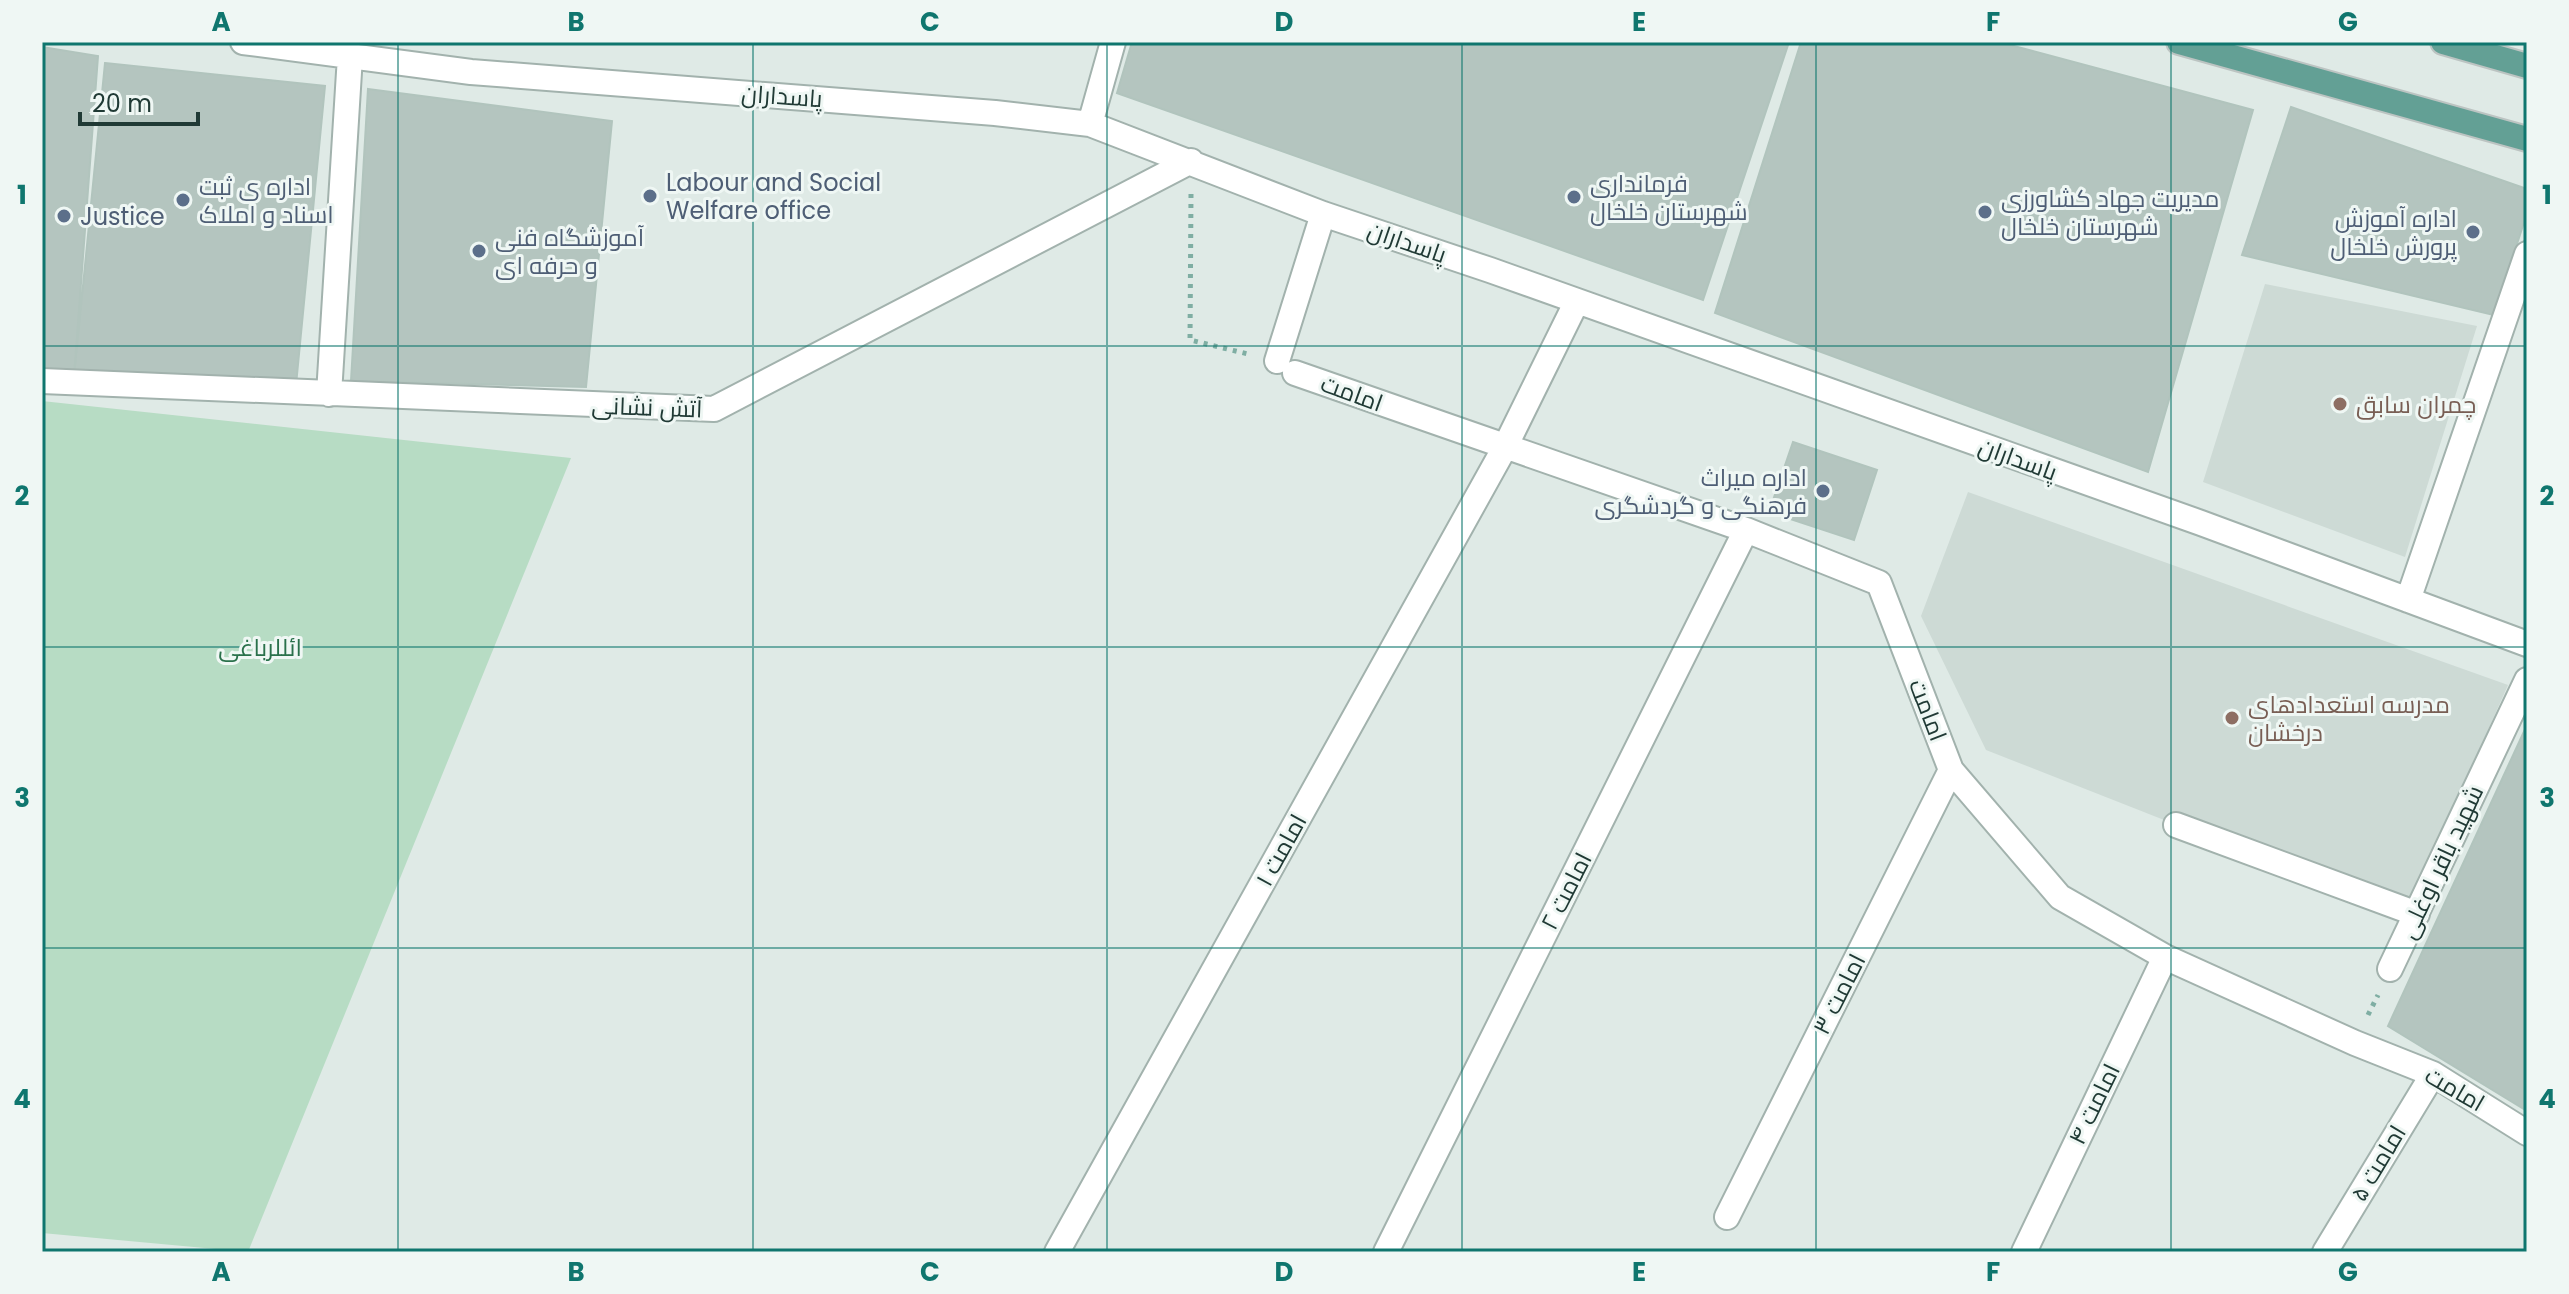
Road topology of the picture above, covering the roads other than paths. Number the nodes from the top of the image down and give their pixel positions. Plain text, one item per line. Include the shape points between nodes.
1 (243, 42) edge
2 (1113, 42) edge
3 (2179, 42) edge
4 (2443, 42) edge
5 (350, 56) junction
6 (2527, 66) edge
7 (1090, 124) junction
8 (2527, 139) edge
9 (1191, 161) junction
10 (1323, 214) junction
11 (2527, 254) edge
12 (1577, 301) junction
13 (42, 381) edge
14 (329, 394) junction
15 (1505, 447) junction
16 (1746, 530) junction
17 (2408, 600) junction
18 (2527, 644) edge
19 (2527, 680) edge
20 (1951, 770) junction
21 (2176, 825) dead end
22 (2417, 914) junction
23 (2165, 957) junction
24 (2390, 969) road end
25 (2433, 1074) junction
26 (2527, 1133) edge
27 (1727, 1217) dead end
28 (1057, 1252) edge
29 (1386, 1252) edge
30 (2024, 1252) edge
31 (2325, 1252) edge

1 - 5 street, پاسداران
2 - 7 street
3 - 8 main road
4 - 6 main road
5 - 7 street, پاسداران via 471,72
5 - 14 street
7 - 9 street, پاسداران
9 - 10 street, پاسداران
9 - 14 street, آتش نشانی via 714,409
10 - 12 street, پاسداران
10 - 15 street, امامت via 1286,367
11 - 17 street
12 - 15 street, امامت ۱
12 - 17 street, پاسداران
13 - 14 street, آتش نشانی
15 - 16 street, امامت
15 - 28 street, امامت ۱
16 - 20 street, امامت via 1879,583
16 - 29 street, امامت ۲
17 - 18 street, پاسداران
19 - 22 street, شهید باقر اوغلی
20 - 23 street, امامت via 2060,897
20 - 27 street, امامت ۳
21 - 22 street
22 - 24 street, شهید باقر اوغلی
23 - 25 street, امامت
23 - 30 street, امامت ۴
25 - 26 street, امامت
25 - 31 street, امامت ۵

